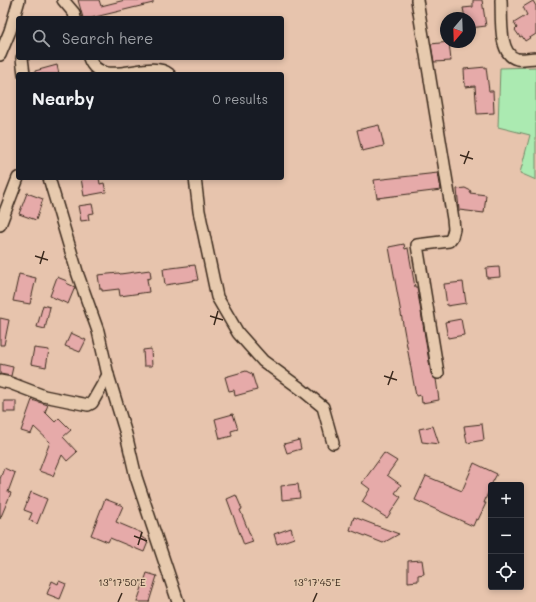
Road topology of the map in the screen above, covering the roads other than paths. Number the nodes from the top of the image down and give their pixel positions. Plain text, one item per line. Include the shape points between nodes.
1 (21, 0) edge
2 (63, 0) edge
3 (417, 0) edge
4 (501, 0) edge
5 (21, 16) edge
6 (75, 16) edge
7 (0, 55) edge
8 (536, 58) edge
9 (22, 60) edge
10 (90, 60) edge
11 (24, 72) edge
12 (103, 72) edge
13 (121, 72) edge
14 (167, 72) edge
15 (17, 180) edge
16 (50, 180) edge
17 (196, 180) edge
18 (0, 226) edge
19 (438, 373) dead end
20 (108, 375) junction
21 (0, 381) edge
22 (333, 443) dead end
23 (178, 602) edge

1 - 5 street
1 - 7 street
2 - 6 street
3 - 19 street via 454,230 449,241 417,245
4 - 8 street via 504,46 510,55 518,59
9 - 11 street
10 - 12 street via 97,70
13 - 14 street
15 - 18 street
16 - 20 street via 78,275 96,324
17 - 22 street via 199,212 217,297 238,333 263,361 323,407
20 - 21 street via 92,404 88,405 44,396
20 - 23 street via 136,477

